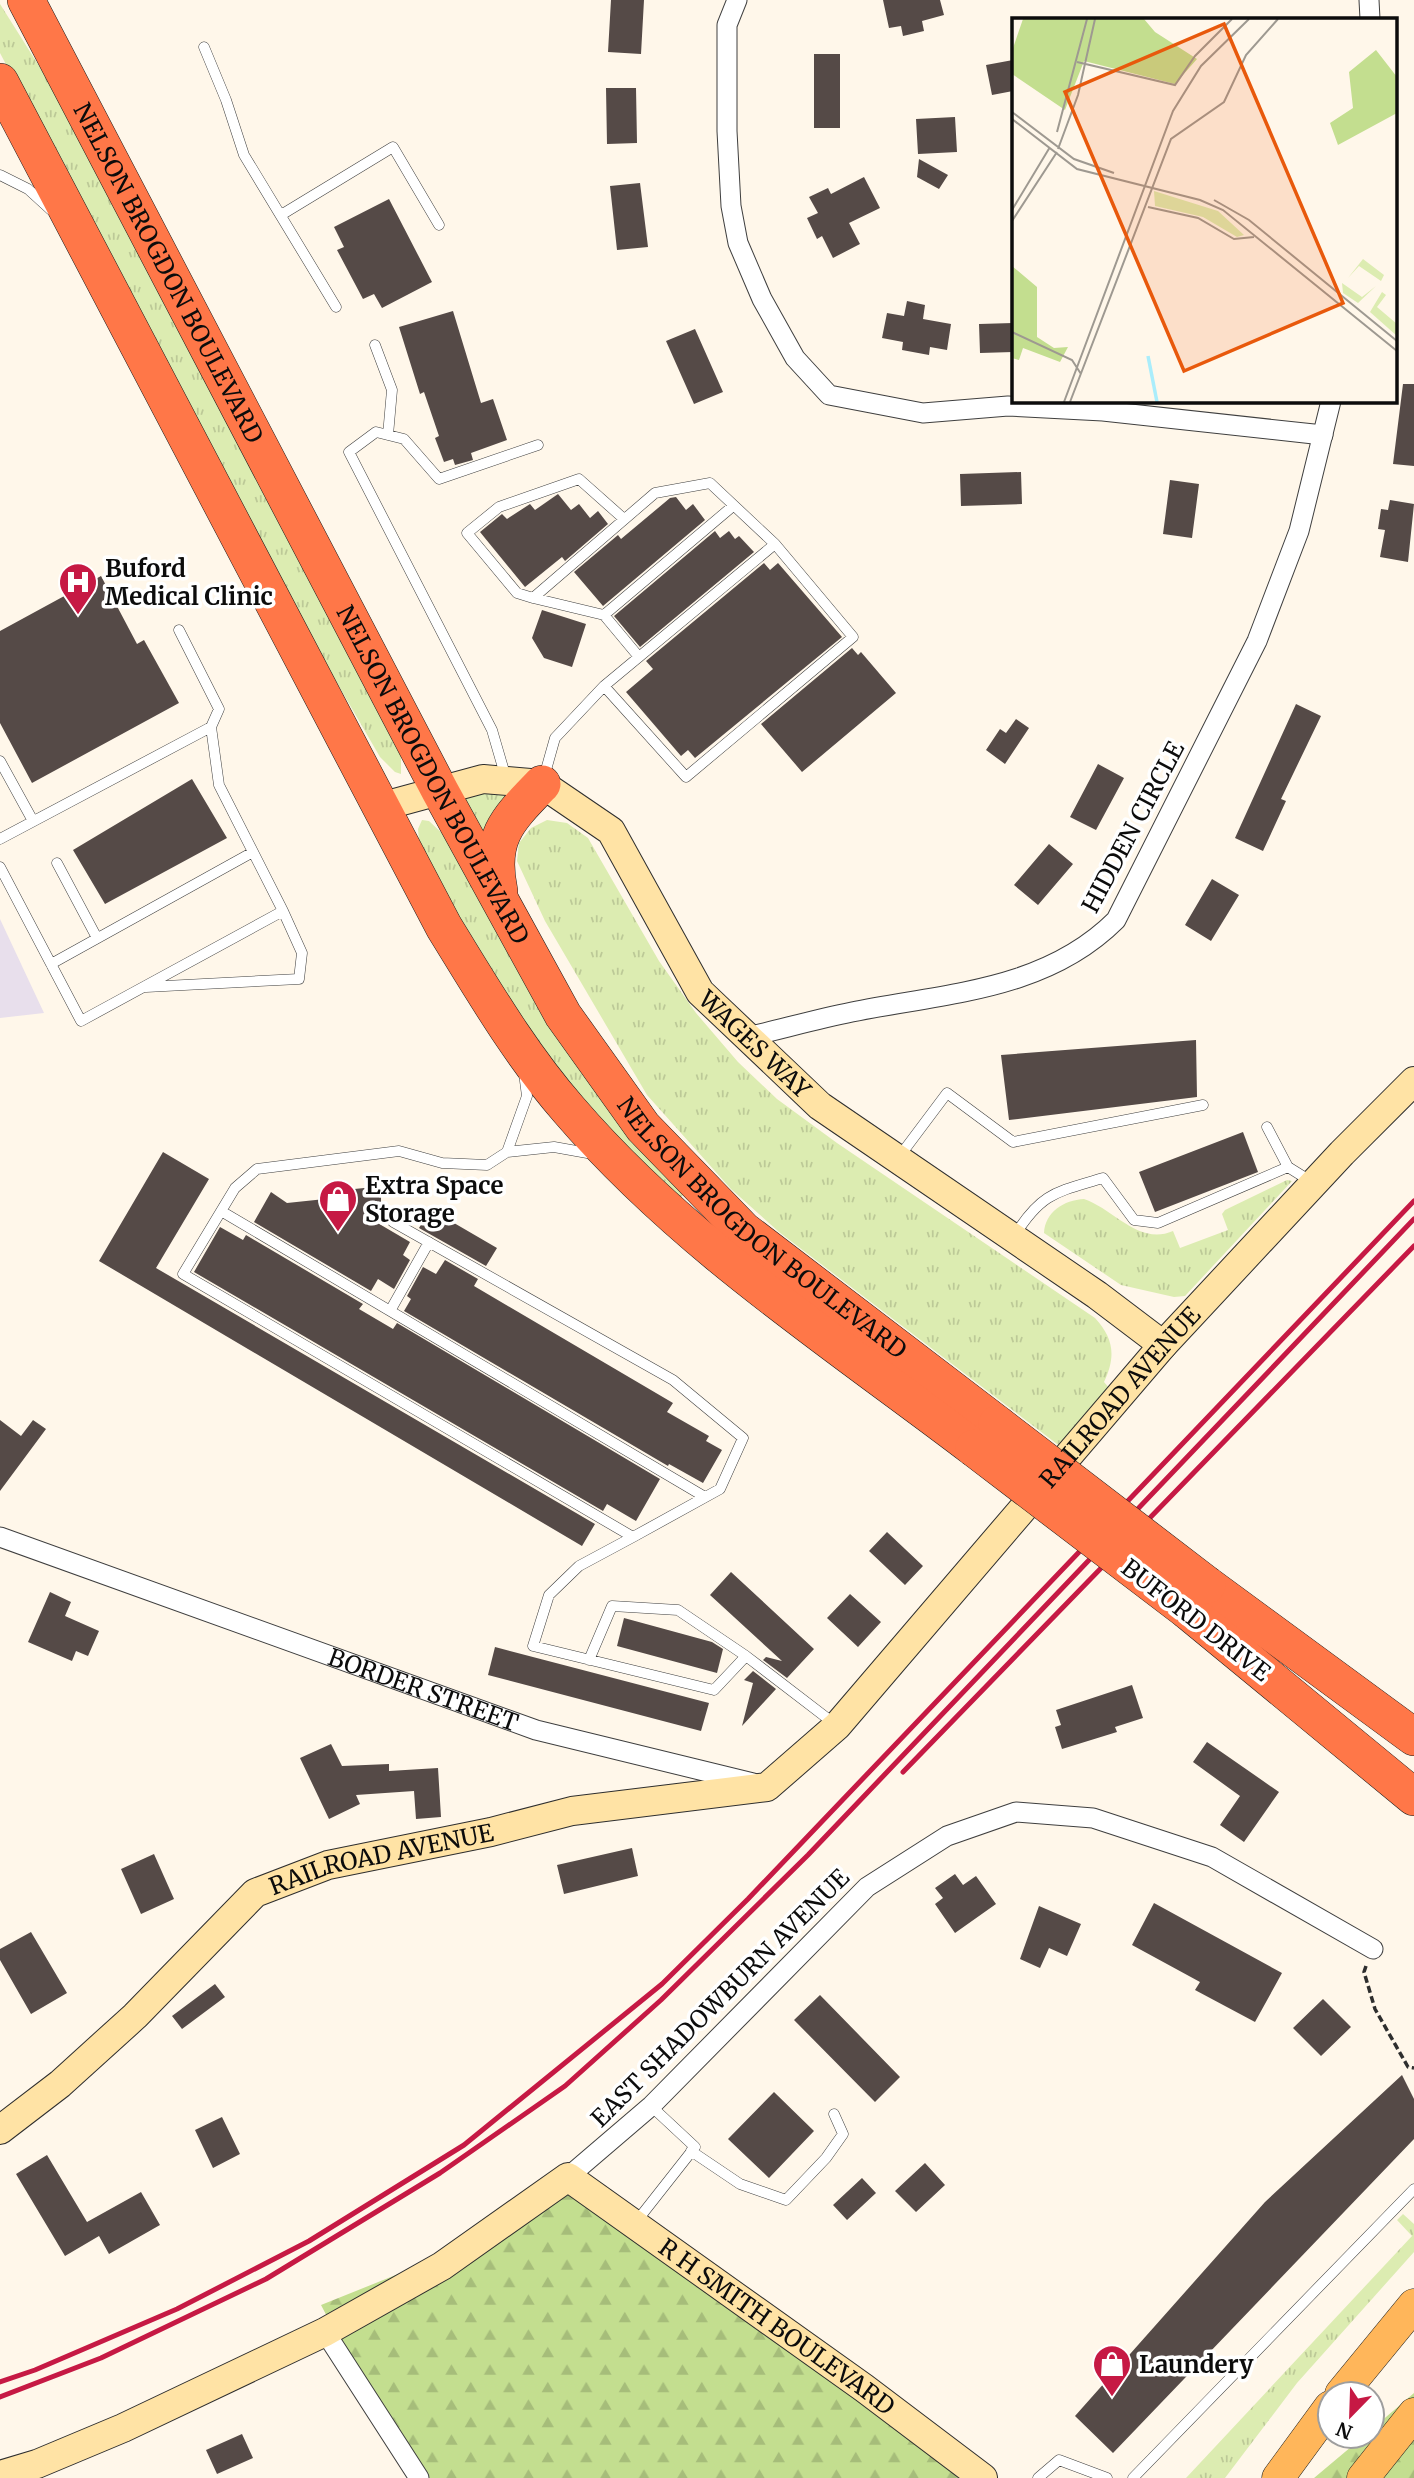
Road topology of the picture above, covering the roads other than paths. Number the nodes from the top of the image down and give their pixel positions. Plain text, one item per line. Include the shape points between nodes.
1 (26, 0) edge
2 (737, 0) edge
3 (1369, 0) edge
4 (1370, 18) edge
5 (204, 47) dead end
6 (0, 82) edge
7 (0, 175) edge
8 (281, 215) junction
9 (439, 225) dead end
10 (80, 235) junction
11 (336, 307) dead end
12 (375, 345) dead end
13 (1331, 402) edge
14 (388, 435) junction
15 (1323, 435) junction
16 (538, 445) dead end
17 (733, 506) junction
18 (624, 519) junction
19 (775, 544) junction
20 (533, 598) junction
21 (604, 615) junction
22 (179, 630) dead end
23 (639, 657) junction
24 (604, 686) junction
25 (211, 727) junction
26 (0, 761) edge
27 (525, 783) junction
28 (440, 791) junction
29 (380, 807) junction
30 (33, 821) junction
31 (0, 839) edge
32 (254, 852) junction
33 (58, 863) dead end
34 (0, 867) edge
35 (502, 906) junction
36 (283, 911) junction
37 (97, 938) junction
38 (51, 964) junction
39 (142, 988) junction
40 (747, 1037) junction
41 (520, 1048) junction
42 (1414, 1081) edge
43 (1203, 1105) dead end
44 (1267, 1127) dead end
45 (508, 1153) junction
46 (614, 1158) junction
47 (896, 1160) junction
48 (1289, 1167) junction
49 (1314, 1183) junction
50 (221, 1211) junction
51 (393, 1222) dead end
52 (1012, 1238) junction
53 (429, 1242) junction
54 (390, 1311) junction
55 (1164, 1345) junction
56 (986, 1436) junction
57 (705, 1497) junction
58 (633, 1537) junction
59 (0, 1538) edge
60 (1197, 1598) junction
61 (746, 1656) junction
62 (589, 1660) junction
63 (837, 1726) junction
64 (1414, 1737) edge
65 (767, 1787) junction
66 (1414, 1797) edge
67 (1373, 1949) road end
68 (651, 2106) junction
69 (834, 2114) dead end
70 (0, 2130) edge
71 (691, 2151) junction
72 (568, 2178) junction
73 (1412, 2193) edge
74 (634, 2225) junction
75 (1414, 2305) edge
76 (325, 2332) junction
77 (1352, 2380) edge
78 (1414, 2414) edge
79 (1316, 2426) edge
80 (0, 2475) edge
81 (419, 2478) edge
82 (983, 2478) edge
83 (1038, 2478) edge
84 (1107, 2478) edge
85 (1133, 2478) edge
86 (1278, 2478) edge
87 (1363, 2478) edge

1 - 28 highway, NELSON BROGDON BOULEVARD
2 - 15 street via 727,25 727,131 738,243 795,358 829,395 923,413 1008,406 1103,411
3 - 4 street
5 - 8 lane via 244,155
6 - 10 highway, NELSON BROGDON BOULEVARD
7 - 10 lane via 28,189
8 - 9 lane via 393,146
8 - 11 lane
10 - 29 highway, NELSON BROGDON BOULEVARD
12 - 14 lane via 392,390
13 - 15 street, HIDDEN CIRCLE
14 - 16 lane via 404,439 439,479
14 - 27 lane via 376,432 349,452 492,730
15 - 40 street, HIDDEN CIRCLE via 1299,531 1257,640 1116,920 1092,944 1048,968 986,988 851,1012
17 - 18 lane via 710,483 655,493
17 - 19 lane
17 - 21 lane
18 - 20 lane
18 - 20 lane via 579,478 499,507 467,533 517,593
19 - 23 lane
19 - 24 lane via 853,637 686,777
20 - 21 lane
21 - 23 lane
22 - 25 lane via 219,709
23 - 24 lane
24 - 27 lane via 555,738
25 - 30 lane
25 - 32 lane via 219,785
26 - 30 lane
27 - 28 street via 484,779
27 - 35 highway via 496,845 494,867
27 - 40 street, WAGES WAY via 611,831 700,992
28 - 29 street
28 - 35 highway, NELSON BROGDON BOULEVARD
29 - 41 highway, NELSON BROGDON BOULEVARD via 444,927
30 - 31 lane
32 - 36 lane
32 - 37 lane
33 - 37 lane
34 - 38 lane
35 - 56 highway, NELSON BROGDON BOULEVARD via 564,1015 643,1127 743,1230
36 - 39 lane
36 - 39 lane via 302,953 299,979
37 - 38 lane
38 - 39 lane via 81,1021
40 - 47 street, WAGES WAY via 820,1106
41 - 45 lane via 527,1096
41 - 46 highway, NELSON BROGDON BOULEVARD via 569,1111
42 - 49 street, RAILROAD AVENUE
43 - 47 lane via 1013,1142 947,1093
44 - 48 lane
45 - 46 lane via 554,1147
45 - 50 lane via 488,1165 442,1163 399,1151 257,1168 235,1188
46 - 56 highway, NELSON BROGDON BOULEVARD via 698,1238
47 - 52 street, WAGES WAY
48 - 49 lane
48 - 52 lane via 1158,1223 1134,1220 1103,1178 1051,1194 1030,1212
49 - 55 street, RAILROAD AVENUE
50 - 54 lane
50 - 58 lane via 183,1274
51 - 53 lane
52 - 55 street, WAGES WAY
53 - 54 lane
53 - 57 lane via 673,1380 743,1438 720,1489
54 - 57 lane
55 - 63 street, RAILROAD AVENUE
56 - 60 highway, BUFORD DRIVE, bridge
57 - 58 lane
58 - 62 lane via 579,1566 550,1595 533,1646
59 - 65 street, BORDER STREET via 536,1730
60 - 64 highway, BUFORD DRIVE
60 - 66 highway, BUFORD DRIVE
61 - 62 lane via 714,1690
61 - 62 lane via 678,1610 612,1606
61 - 63 lane
63 - 65 street
65 - 70 street, RAILROAD AVENUE via 572,1811 328,1865 255,1893 135,2016 60,2084
67 - 68 street, EAST SHADOWBURN AVENUE via 1212,1857 1093,1818 1016,1812 947,1836 867,1886
68 - 71 lane via 695,2147
68 - 72 street, EAST SHADOWBURN AVENUE
69 - 71 lane via 843,2134 786,2200 740,2184
71 - 74 lane
72 - 74 street, R H SMITH BOULEVARD
72 - 76 street via 442,2266
73 - 85 lane
74 - 82 street, R H SMITH BOULEVARD
75 - 77 main road
76 - 80 street via 202,2392 37,2464
76 - 81 street
78 - 87 main road
79 - 86 main road
83 - 84 lane via 1059,2460

